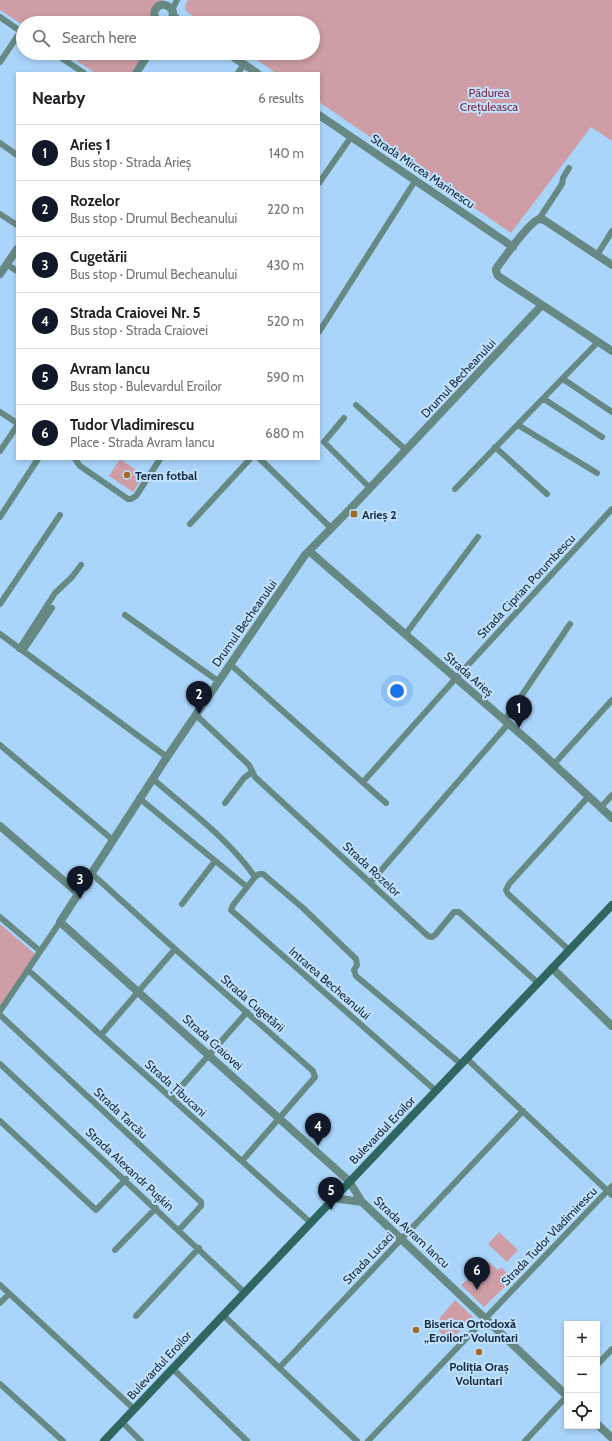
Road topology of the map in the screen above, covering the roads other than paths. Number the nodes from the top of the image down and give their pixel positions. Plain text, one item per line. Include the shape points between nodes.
1 (177, 0) edge
2 (166, 2) edge
3 (154, 16) edge
4 (172, 16) edge
5 (173, 16) edge
6 (0, 17) edge
7 (16, 28) edge
8 (16, 40) edge
9 (64, 60) edge
10 (144, 60) edge
11 (238, 60) edge
12 (0, 62) edge
13 (244, 64) junction
14 (82, 72) edge
15 (137, 72) edge
16 (239, 72) edge
17 (256, 72) edge
18 (320, 116) edge
19 (351, 137) junction
20 (0, 143) edge
21 (16, 154) edge
22 (569, 168) dead end
23 (415, 181) junction
24 (320, 182) edge
25 (0, 214) edge
26 (539, 219) junction
27 (16, 224) edge
28 (612, 231) edge
29 (512, 247) junction
30 (16, 250) edge
31 (597, 255) junction
32 (6, 264) junction
33 (612, 265) edge
34 (16, 270) edge
35 (0, 274) edge
36 (542, 305) junction
37 (320, 330) edge
38 (598, 342) junction
39 (612, 351) edge
40 (563, 379) junction
41 (544, 399) junction
42 (356, 405) dead end
43 (0, 412) edge
44 (612, 412) edge
45 (344, 418) dead end
46 (16, 423) edge
47 (518, 425) junction
48 (16, 426) edge
49 (602, 437) dead end
50 (495, 447) junction
51 (406, 450) junction
52 (0, 452) edge
53 (37, 460) edge
54 (76, 460) edge
55 (159, 460) edge
56 (249, 460) edge
57 (261, 460) edge
58 (597, 473) dead end
59 (370, 488) junction
60 (455, 489) dead end
61 (547, 494) dead end
62 (612, 509) edge
63 (60, 515) dead end
64 (0, 517) edge
65 (190, 524) dead end
66 (331, 528) junction
67 (478, 537) dead end
68 (309, 551) junction
69 (81, 565) dead end
70 (0, 604) edge
71 (52, 608) dead end
72 (125, 615) dead end
73 (570, 624) dead end
74 (0, 634) edge
75 (405, 634) junction
76 (21, 650) junction
77 (230, 664) junction
78 (456, 678) junction
79 (218, 681) junction
80 (612, 700) edge
81 (196, 715) junction
82 (507, 722) junction
83 (0, 745) edge
84 (167, 757) junction
85 (554, 764) junction
86 (252, 772) junction
87 (153, 779) junction
88 (363, 782) junction
89 (612, 795) edge
90 (588, 796) junction
91 (139, 798) junction
92 (225, 803) dead end
93 (386, 804) dead end
94 (601, 807) junction
95 (612, 818) edge
96 (0, 826) edge
97 (113, 840) junction
98 (215, 862) junction
99 (91, 873) junction
100 (255, 877) junction
101 (370, 883) junction
102 (247, 887) junction
103 (78, 893) junction
104 (182, 904) dead end
105 (612, 905) edge
106 (0, 917) edge
107 (60, 922) junction
108 (175, 949) junction
109 (569, 950) junction
110 (40, 952) junction
111 (552, 968) junction
112 (28, 970) junction
113 (538, 983) junction
114 (138, 991) junction
115 (0, 1011) edge
116 (247, 1012) junction
117 (0, 1015) edge
118 (612, 1026) edge
119 (100, 1035) junction
120 (209, 1054) junction
121 (464, 1061) junction
122 (0, 1064) edge
123 (436, 1090) junction
124 (171, 1098) junction
125 (523, 1111) junction
126 (279, 1117) junction
127 (0, 1121) edge
128 (242, 1160) junction
129 (126, 1180) junction
130 (349, 1181) junction
131 (610, 1191) edge
132 (333, 1198) junction
133 (362, 1202) junction
134 (156, 1208) junction
135 (310, 1222) junction
136 (179, 1230) junction
137 (401, 1239) junction
138 (199, 1248) junction
139 (115, 1250) dead end
140 (0, 1285) edge
141 (244, 1292) junction
142 (9, 1294) junction
143 (0, 1304) edge
144 (223, 1315) junction
145 (136, 1316) dead end
146 (485, 1319) junction
147 (612, 1349) edge
148 (600, 1362) edge
149 (172, 1368) junction
150 (279, 1368) junction
151 (0, 1384) edge
152 (564, 1393) edge
153 (564, 1399) edge
154 (134, 1409) junction
155 (122, 1422) junction
156 (600, 1427) edge
157 (612, 1439) edge
158 (63, 1441) edge
159 (104, 1441) edge
160 (141, 1441) edge
161 (247, 1441) edge
162 (357, 1441) edge
163 (368, 1441) edge
164 (524, 1441) edge
165 (609, 1441) edge

1 - 5 street
2 - 3 street via 155,10
2 - 4 street
6 - 7 street
8 - 12 street
9 - 14 street
10 - 15 street
11 - 13 street
13 - 16 street
13 - 17 street
18 - 19 street, Strada Mircea Marinescu
19 - 23 street, Strada Mircea Marinescu
19 - 24 street
20 - 21 street
22 - 26 street via 562,184
23 - 29 street, Strada Mircea Marinescu
23 - 37 street
25 - 27 street
26 - 29 street
26 - 31 street
28 - 31 street
29 - 36 street via 496,269 496,274
30 - 32 street
31 - 33 street
32 - 34 street
32 - 35 street
36 - 38 street
36 - 51 street, Drumul Becheanului
38 - 39 street
38 - 40 street
40 - 41 street
40 - 44 street
41 - 47 street
41 - 49 street
42 - 51 street
43 - 46 street
45 - 59 street via 324,442
47 - 50 street
47 - 58 street
48 - 52 street
50 - 60 street
50 - 61 street
51 - 59 street, Drumul Becheanului
53 - 64 street
54 - 55 street via 80,466 128,499 136,496
56 - 65 street
57 - 66 street
59 - 66 street, Drumul Becheanului
62 - 78 street, Strada Ciprian Porumbescu
63 - 70 street
66 - 68 street, Drumul Becheanului
67 - 75 street
68 - 75 street, Strada Arieș
68 - 77 street, Drumul Becheanului
69 - 76 street via 55,593
71 - 76 street
72 - 79 street
73 - 82 street
74 - 76 street
75 - 78 street, Strada Arieș
76 - 84 street
77 - 79 street, Drumul Becheanului
77 - 88 street
78 - 82 street, Strada Arieș
78 - 88 street, Strada Ciprian Porumbescu
79 - 81 street, Drumul Becheanului
80 - 85 street
81 - 84 street, Drumul Becheanului
81 - 86 street, Strada Rozelor via 249,765
82 - 85 street, Strada Arieș
82 - 101 street
83 - 97 street
84 - 87 street, Drumul Becheanului
85 - 90 street, Strada Arieș
86 - 92 street via 244,778
86 - 101 street, Strada Rozelor
87 - 91 street, Drumul Becheanului
87 - 100 street via 229,846
88 - 93 street
89 - 94 street
90 - 94 street, Strada Arieș
90 - 109 street via 506,890
91 - 97 street, Drumul Becheanului
91 - 98 street
94 - 95 street, Strada Arieș
96 - 103 street
97 - 99 street, Drumul Becheanului
98 - 102 street
98 - 104 street
99 - 103 street, Drumul Becheanului
99 - 108 street, Strada Cugetării
100 - 102 street, Intrarea Becheanului
100 - 121 street via 263,874 303,908 356,959 356,976
101 - 113 street, Strada Rozelor via 428,936 435,935 454,912 459,912
102 - 123 street, Intrarea Becheanului via 231,910
103 - 107 street, Drumul Becheanului
105 - 109 main road, Bulevardul Eroilor
106 - 110 street
107 - 110 street, Drumul Becheanului
107 - 114 street, Strada Craiovei
108 - 114 street
108 - 116 street, Strada Cugetării
109 - 111 main road, Bulevardul Eroilor
110 - 112 street, Drumul Becheanului
111 - 113 main road, Bulevardul Eroilor
111 - 118 street
112 - 115 street, Drumul Becheanului
112 - 119 street, Strada Țibucani
113 - 121 main road, Bulevardul Eroilor
114 - 119 street
114 - 120 street, Strada Craiovei
116 - 120 street
116 - 126 street, Strada Cugetării via 315,1074
117 - 136 street, Strada Tarcău via 201,1202 201,1206
119 - 124 street, Strada Țibucani
120 - 124 street
120 - 126 street, Strada Craiovei
121 - 123 main road, Bulevardul Eroilor
121 - 125 street
122 - 129 street, Strada Alexandr Pușkin
123 - 130 main road, Bulevardul Eroilor
124 - 128 street, Strada Țibucani
125 - 131 street
125 - 137 street, Strada Lucaci
126 - 128 street, Strada Cugetării
126 - 130 street, Strada Craiovei
127 - 129 street via 96,1210
128 - 135 street, Strada Țibucani
129 - 134 street, Strada Alexandr Pușkin
130 - 132 main road, Bulevardul Eroilor
130 - 133 street, Strada Avram Iancu
131 - 146 street, Strada Tudor Vladimirescu
132 - 133 street, Strada Avram Iancu
132 - 135 main road, Bulevardul Eroilor
133 - 137 street, Strada Avram Iancu
134 - 136 street, Strada Alexandr Pușkin
134 - 139 street
135 - 141 main road, Bulevardul Eroilor
136 - 138 street, Strada Alexandr Pușkin
137 - 146 street, Strada Avram Iancu
137 - 150 street, Strada Lucaci
138 - 141 street, Strada Alexandr Pușkin
138 - 145 street
140 - 142 street
141 - 144 main road, Bulevardul Eroilor
142 - 143 street
142 - 154 street
144 - 149 main road, Bulevardul Eroilor
144 - 150 street
146 - 152 street, Strada Avram Iancu
146 - 163 street, Strada Tudor Vladimirescu
147 - 148 street
149 - 154 main road, Bulevardul Eroilor
149 - 161 street
150 - 162 street
151 - 158 street
153 - 164 street
154 - 155 main road, Bulevardul Eroilor
155 - 159 main road, Bulevardul Eroilor
155 - 160 street
156 - 157 street
157 - 165 street

